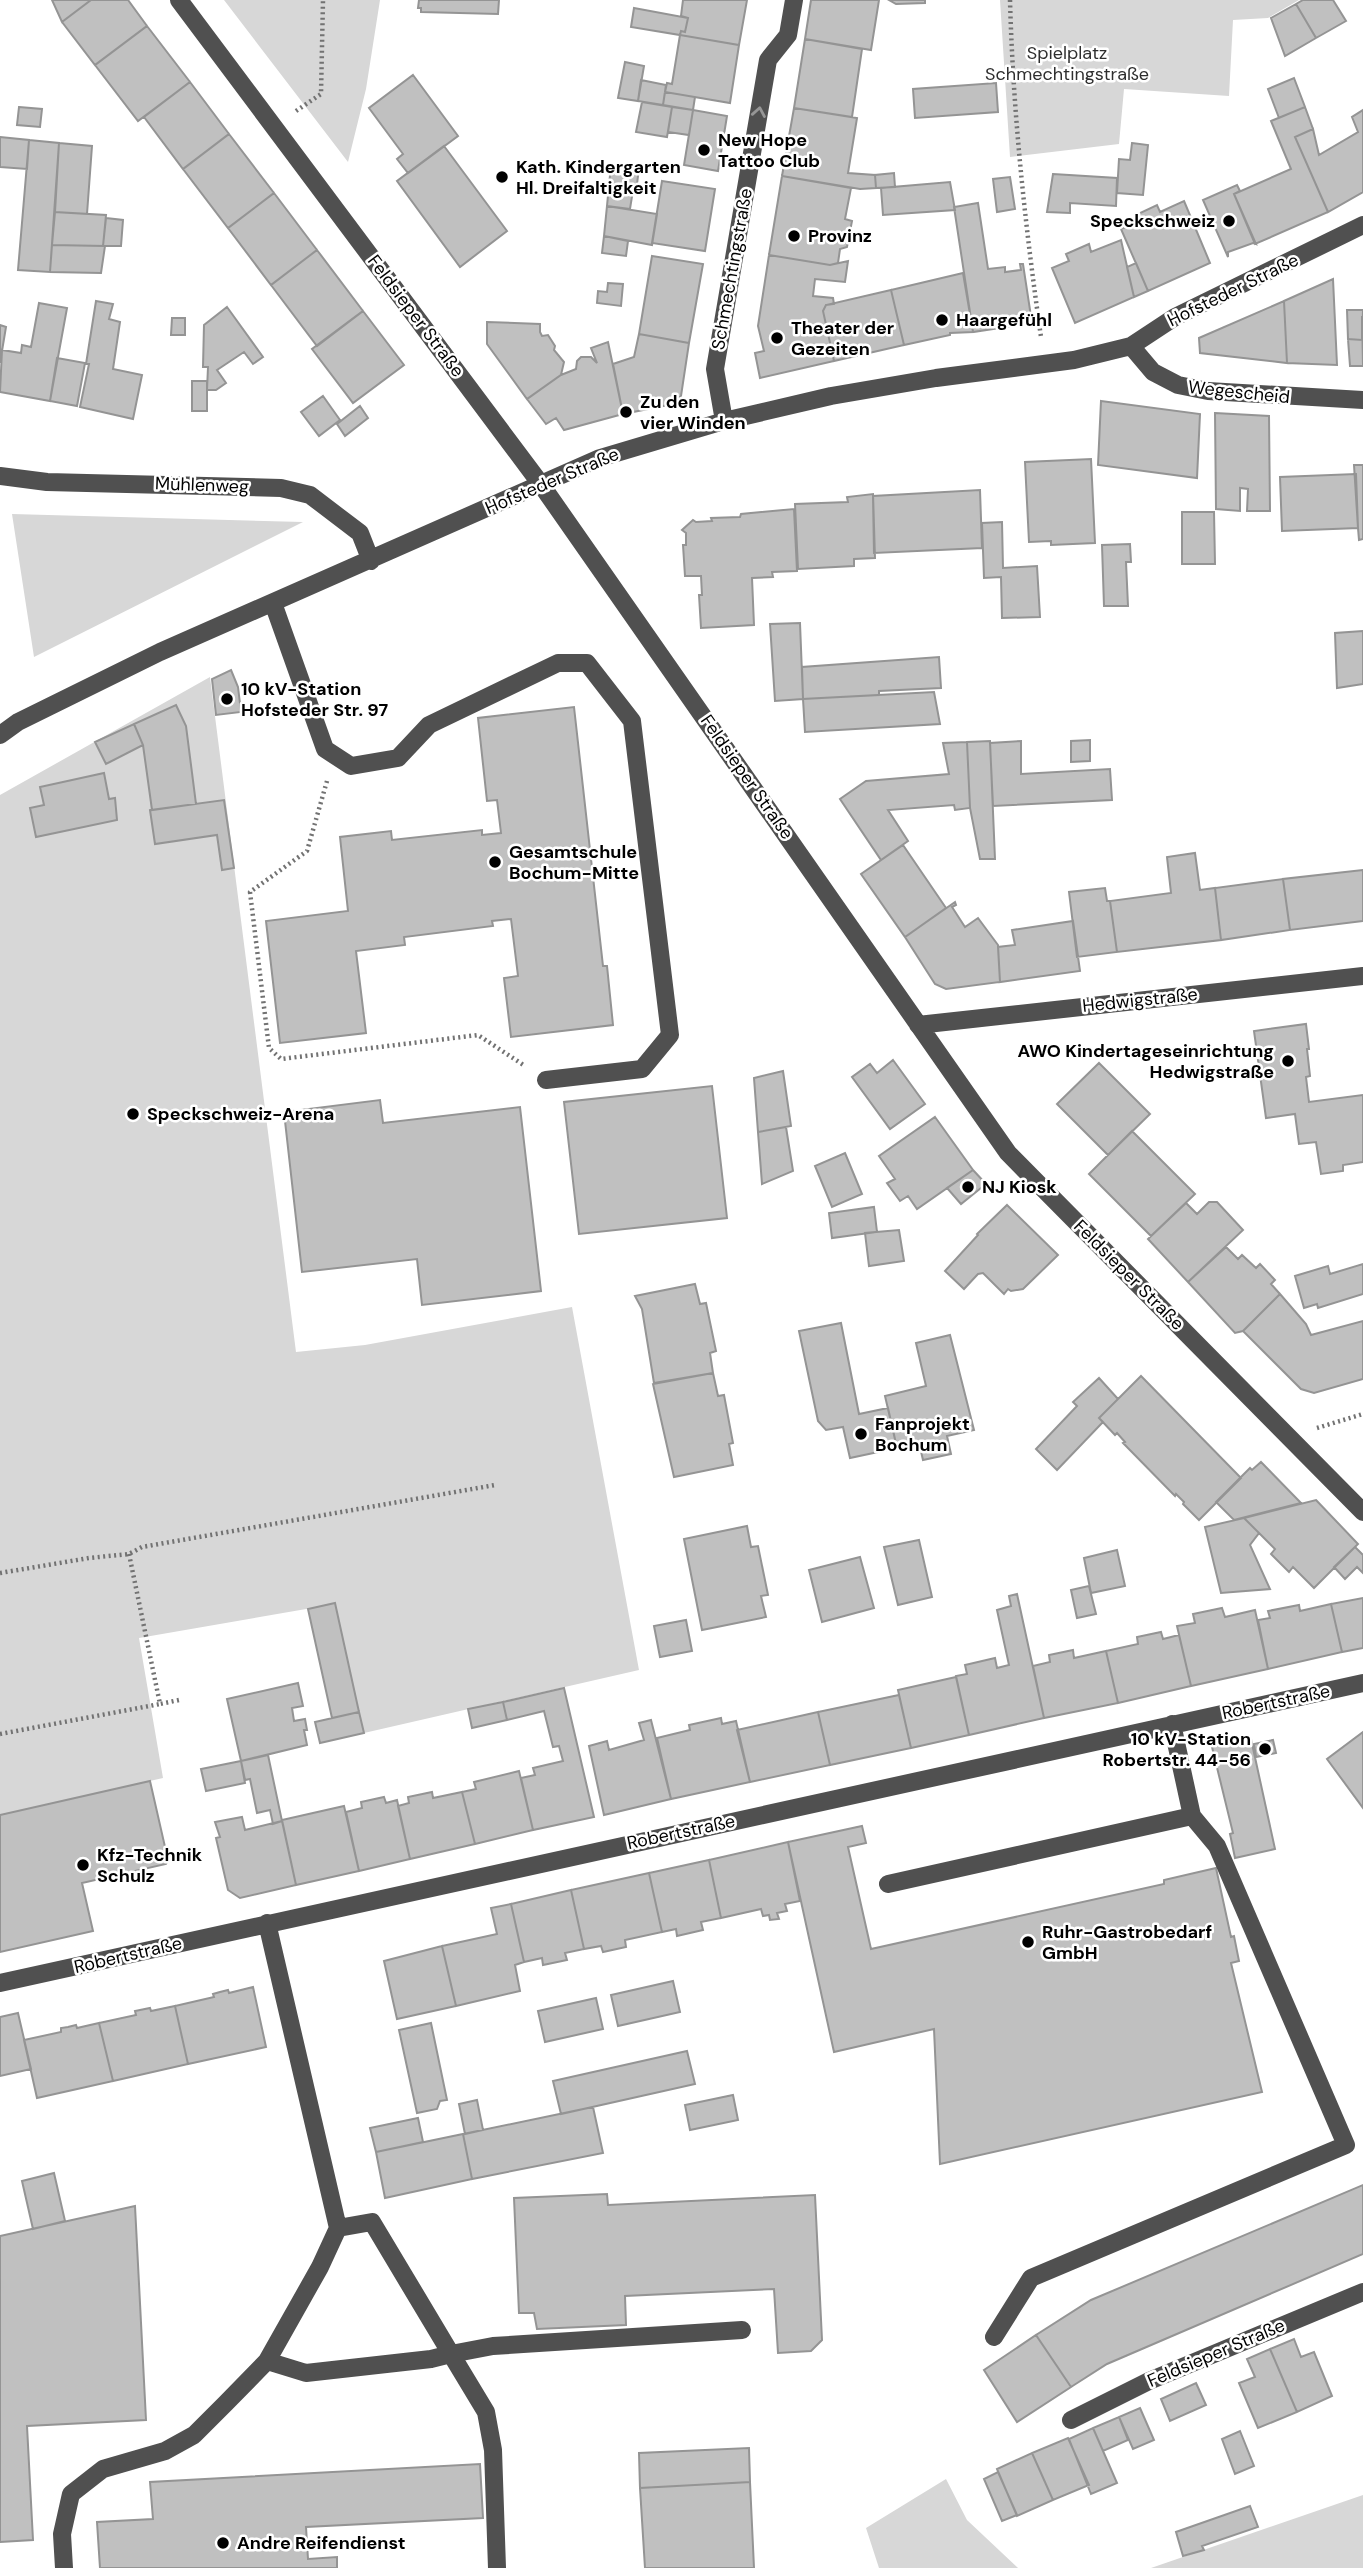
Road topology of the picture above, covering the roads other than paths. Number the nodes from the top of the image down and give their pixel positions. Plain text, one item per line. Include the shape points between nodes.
1 (180, 0) edge
2 (794, 0) edge
3 (1363, 225) edge
4 (1131, 346) junction
5 (1363, 400) edge
6 (724, 421) junction
7 (0, 476) edge
8 (540, 483) junction
9 (371, 561) junction
10 (273, 603) junction
11 (0, 734) edge
12 (1363, 976) edge
13 (918, 1025) junction
14 (546, 1080) road end
15 (1363, 1512) edge
16 (1363, 1683) edge
17 (1172, 1724) junction
18 (1192, 1816) junction
19 (888, 1884) dead end
20 (267, 1923) junction
21 (0, 1983) edge
22 (338, 2228) junction
23 (1363, 2292) edge
24 (742, 2330) dead end
25 (994, 2337) dead end
26 (451, 2354) junction
27 (267, 2361) junction
28 (1071, 2420) dead end
29 (64, 2568) edge
30 (497, 2568) edge

1 - 8 street, Feldsieper Straße
6 -> 2 street, Schmechtingstraße via 715,369 768,60 788,35
3 - 4 street, Hofsteder Straße via 1175,317
4 - 5 street, Wegescheid via 1153,372 1178,385 1208,391
4 - 6 street, Hofsteder Straße via 1074,360 880,386
6 - 8 street, Hofsteder Straße via 600,458
7 - 9 street, Mühlenweg via 47,482 281,488 310,495 360,533
8 - 9 street, Hofsteder Straße
8 - 13 street, Feldsieper Straße
9 - 10 street, Hofsteder Straße
10 - 11 street, Hofsteder Straße via 160,652
10 - 14 street via 325,749 351,766 397,758 429,725 558,663 587,663 632,721 670,1035 642,1069
12 - 13 street, Hedwigstraße
13 - 15 street, Feldsieper Straße via 1008,1153
16 - 17 street, Robertstraße
17 - 18 street
17 - 20 street, Robertstraße
18 - 19 street
18 - 25 street via 1217,1846 1346,2145 1031,2278
20 - 21 street, Robertstraße
20 - 22 street
22 - 26 street via 372,2222
22 - 27 street
23 - 28 street, Feldsieper Straße via 1149,2381
24 - 26 street via 493,2346
26 - 27 street via 306,2373
26 - 30 street via 486,2413 494,2450
27 - 29 street via 194,2435 165,2451 103,2469 71,2494 62,2534

